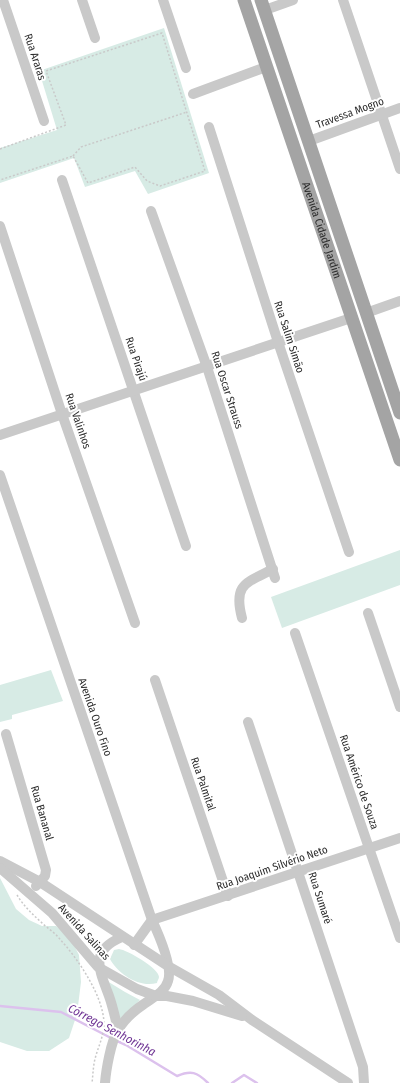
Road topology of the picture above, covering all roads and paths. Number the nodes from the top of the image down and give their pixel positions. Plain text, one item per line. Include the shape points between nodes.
1 (3, 0) edge
2 (82, 0) edge
3 (163, 0) edge
4 (244, 0) edge
5 (293, 0) edge
6 (343, 0) edge
7 (263, 5) edge
8 (94, 38) dead end
9 (281, 63) junction
10 (266, 67) junction
11 (186, 68) dead end
12 (193, 94) dead end
13 (400, 108) edge
14 (187, 112) junction
15 (382, 114) junction
16 (44, 121) dead end
17 (209, 128) dead end
18 (309, 141) junction
19 (0, 149) edge
20 (73, 156) junction
21 (400, 169) edge
22 (0, 180) edge
23 (62, 180) dead end
24 (151, 211) dead end
25 (0, 226) edge
26 (400, 301) edge
27 (366, 313) junction
28 (351, 318) junction
29 (278, 342) junction
30 (207, 367) junction
31 (134, 391) junction
32 (400, 413) edge
33 (62, 414) junction
34 (0, 435) edge
35 (400, 460) edge
36 (0, 475) edge
37 (186, 546) dead end
38 (348, 552) dead end
39 (368, 613) dead end
40 (242, 618) dead end
41 (135, 624) dead end
42 (295, 633) dead end
43 (155, 680) dead end
44 (400, 707) edge
45 (248, 722) dead end
46 (6, 734) dead end
47 (400, 838) edge
48 (370, 849) junction
49 (0, 861) edge
50 (0, 868) edge
51 (298, 872) junction
52 (40, 882) junction
53 (14, 891) dead end
54 (28, 893) junction
55 (228, 896) junction
56 (152, 920) junction
57 (122, 937) junction
58 (400, 938) edge
59 (134, 945) junction
60 (168, 966) junction
61 (98, 967) junction
62 (156, 996) junction
63 (252, 1020) junction
64 (118, 1031) junction
65 (92, 1083) edge
66 (105, 1083) edge
67 (348, 1083) edge
68 (364, 1083) edge

1 - 16 street, Rua Araras
2 - 8 street
3 - 11 street
4 - 10 main road, Avenida Cidade Jardim
5 - 7 street
6 - 15 street
7 - 9 main road, Avenida Cidade Jardim
9 - 10 main road
9 - 18 main road, Avenida Cidade Jardim
10 - 12 street
10 - 28 main road, Avenida Cidade Jardim
13 - 15 street, Travessa Mogno
14 - 19 path via 162,33 46,71 66,125
14 - 20 path via 81,147
14 - 20 path via 205,171 160,186 147,181 136,167 88,183
15 - 18 street, Travessa Mogno
15 - 21 street
17 - 29 street, Rua Salim Simão
18 - 27 main road, Avenida Cidade Jardim
20 - 22 path
23 - 31 street, Rua Pirajú
24 - 30 street, Rua Oscar Strauss
25 - 33 street, Rua Valinhos
26 - 27 street
27 - 32 main road, Avenida Cidade Jardim
28 - 29 street
28 - 35 main road, Avenida Cidade Jardim
29 - 30 street
29 - 38 street, Rua Salim Simão
30 - 31 street
30 - 40 street, Rua Oscar Strauss via 274,574 246,583 240,591 239,606
31 - 33 street
31 - 37 street, Rua Pirajú
33 - 34 street
33 - 41 street, Rua Valinhos
36 - 56 street, Avenida Ouro Fino
39 - 44 street
42 - 48 street, Rua Américo de Souza
43 - 55 street, Rua Palmital
45 - 51 street, Rua Sumaré
46 - 52 street, Rua Bananal via 46,870
47 - 48 street, Rua Joaquim Silvério Neto
48 - 51 street, Rua Joaquim Silvério Neto
48 - 58 street, Rua Américo de Souza
49 - 52 street, Avenida Salinas
50 - 54 street, Avenida Salinas
51 - 55 street, Rua Joaquim Silvério Neto
51 - 68 street, Rua Sumaré via 363,1068
52 - 54 street
52 - 57 street, Avenida Salinas
53 - 65 path via 22,903 59,938 77,960 100,1003 104,1023
54 - 61 street, Avenida Salinas via 62,924
55 - 56 street, Rua Joaquim Silvério Neto
56 - 59 street
56 - 60 street, Avenida Ouro Fino via 165,950
57 - 59 street, Avenida Salinas
57 - 61 street via 104,947
59 - 60 street, Avenida Salinas
60 - 62 street via 168,982
60 - 63 street, Avenida Salinas via 219,995
61 - 62 street, Avenida Salinas via 137,990
61 - 64 street
62 - 63 street, Avenida Salinas via 193,1002
62 - 64 street via 134,1011
63 - 67 street, Avenida Salinas
64 - 66 street

